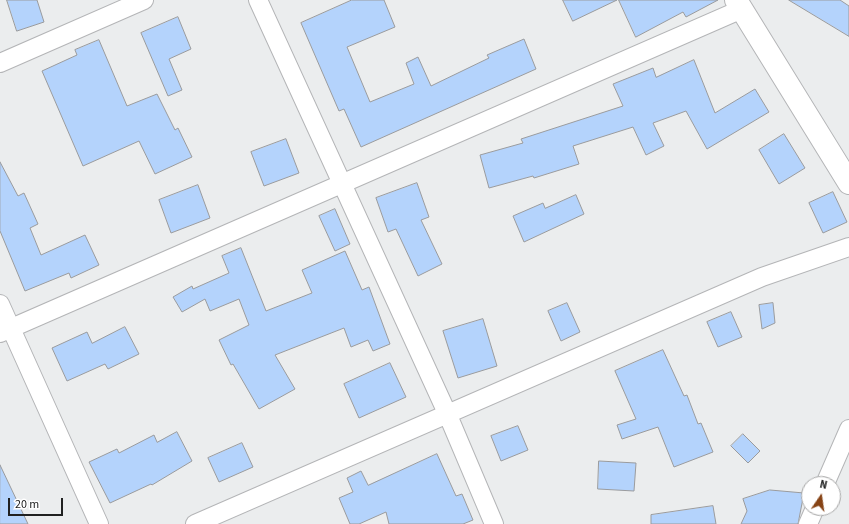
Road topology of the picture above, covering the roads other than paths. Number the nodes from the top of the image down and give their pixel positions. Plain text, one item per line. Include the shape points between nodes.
1 (144, 0) edge
2 (258, 0) edge
3 (739, 4) edge
4 (0, 63) edge
5 (849, 183) edge
6 (342, 184) junction
7 (849, 247) edge
8 (0, 304) edge
9 (6, 331) edge
10 (447, 413) junction
11 (849, 429) edge
12 (828, 476) edge
13 (99, 524) edge
14 (195, 524) edge
15 (494, 524) edge

1 - 4 street
2 - 6 street
3 - 5 street
3 - 6 street
6 - 9 street
6 - 10 street
7 - 10 street via 762,277
8 - 9 street
9 - 13 street
10 - 14 street
10 - 15 street
11 - 12 street

